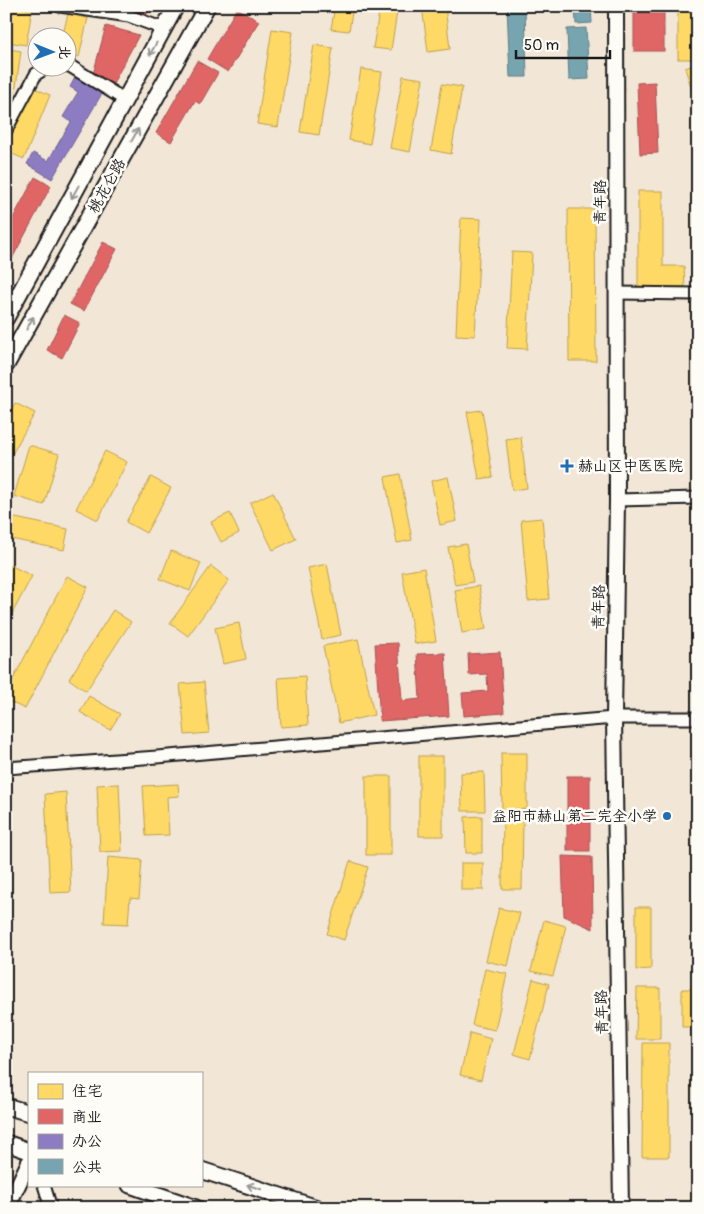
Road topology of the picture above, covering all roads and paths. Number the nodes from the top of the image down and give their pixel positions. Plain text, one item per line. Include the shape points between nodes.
1 (60, 6) edge
2 (176, 6) edge
3 (207, 6) edge
4 (616, 6) edge
5 (75, 7) edge
6 (164, 29) junction
7 (78, 71) edge
8 (34, 78) edge
9 (125, 100) junction
10 (6, 130) edge
11 (616, 293) junction
12 (698, 294) edge
13 (6, 318) edge
14 (6, 365) edge
15 (698, 498) edge
16 (617, 500) junction
17 (614, 718) junction
18 (698, 718) edge
19 (6, 768) edge
20 (6, 1106) edge
21 (28, 1114) edge
22 (6, 1143) edge
23 (28, 1151) edge
24 (28, 1164) edge
25 (202, 1170) edge
26 (44, 1186) edge
27 (133, 1186) edge
28 (7, 1208) edge
29 (51, 1208) edge
30 (196, 1208) edge
31 (317, 1208) edge
32 (620, 1208) edge

1 - 5 street
2 - 6 main road, 桃花仑路
14 -> 3 main road, 桃花仑路
4 - 11 street, 青年路
5 - 6 street via 129,16
6 -> 9 main road, 桃花仑路
7 - 9 street
8 - 10 street
9 -> 13 main road, 桃花仑路
11 - 12 street
11 - 16 street, 青年路
15 - 16 street
16 - 17 street, 青年路
17 - 18 street
17 - 19 street
17 - 32 street, 青年路
20 - 21 main road
22 - 23 main road
24 - 28 street
31 -> 25 main road
26 - 29 street
27 - 30 main road

